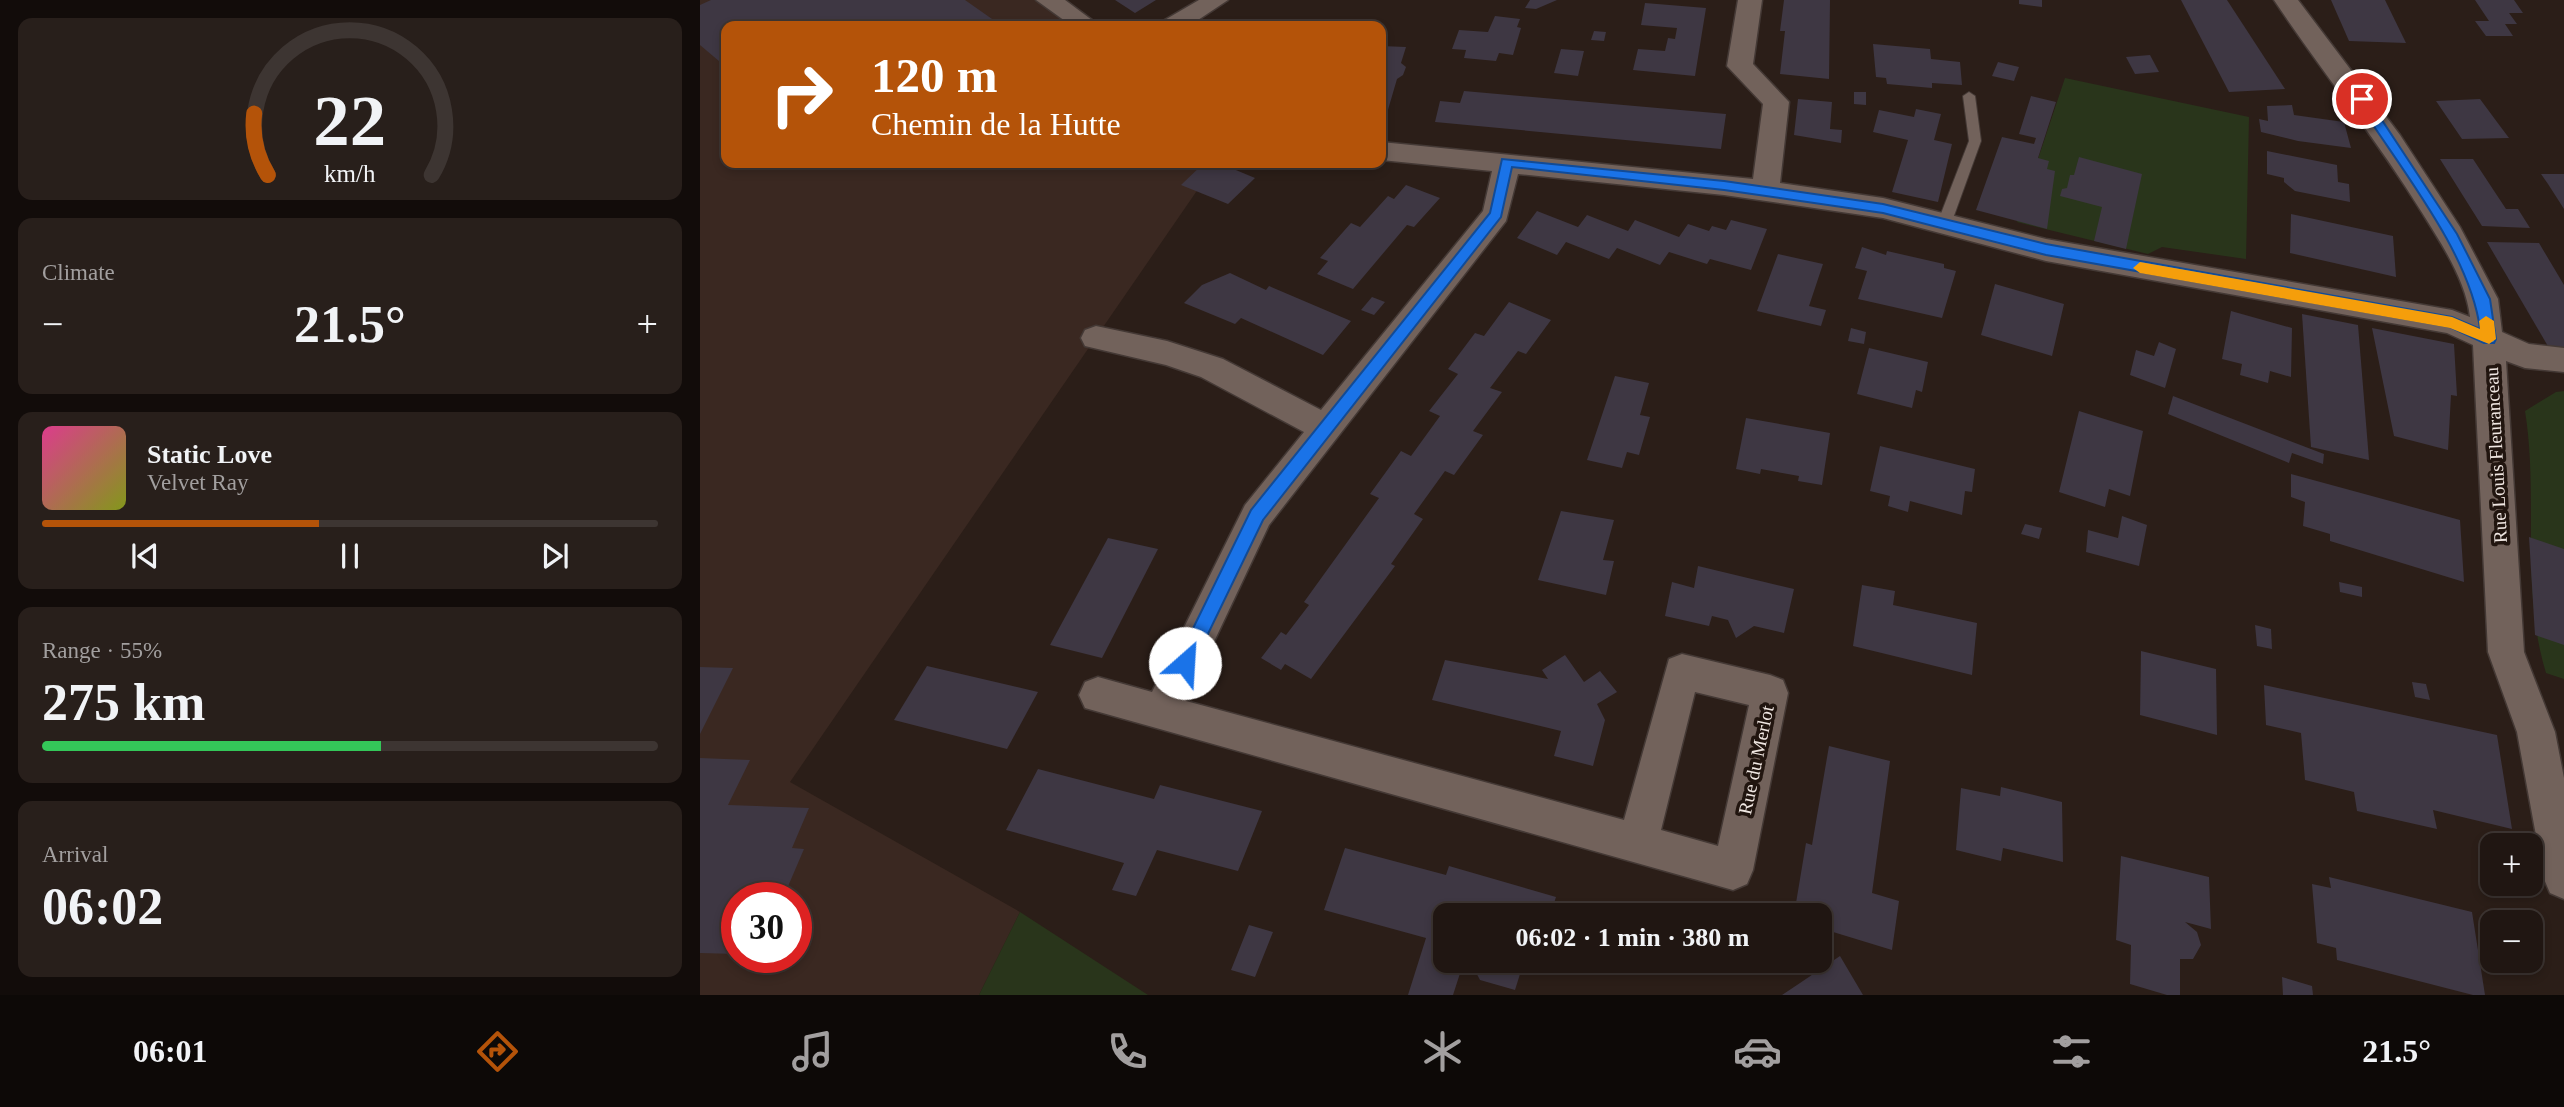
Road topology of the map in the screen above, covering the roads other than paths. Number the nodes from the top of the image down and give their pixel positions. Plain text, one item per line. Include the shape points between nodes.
1 (1048, 0) edge
2 (1216, 0) edge
3 (1750, 0) edge
4 (2286, 0) edge
5 (1080, 21) edge
6 (1180, 21) edge
7 (1969, 96) dead end
8 (1386, 151) edge
9 (1507, 162) junction
10 (1765, 191) junction
11 (1944, 224) junction
12 (1096, 338) dead end
13 (2489, 339) junction
14 (2564, 360) edge
15 (1326, 428) junction
16 (1098, 695) dead end
17 (1161, 713) junction
18 (2559, 830) edge
19 (1639, 843) junction
20 (2564, 878) edge

1 - 5 street
2 - 6 street
3 - 10 street via 1740,66 1776,102
4 - 13 street, Rue Louis Fleuranceau via 2381,126 2450,234 2483,299
7 - 11 lane via 1975,141
8 - 9 street
9 - 10 street
9 - 15 street via 1496,214
10 - 11 street via 1883,208
11 - 13 street via 2095,259 2452,322
12 - 15 street via 1212,368
13 - 14 street via 2525,356
13 - 18 street, Rue Louis Fleuranceau via 2506,652 2536,732
15 - 17 street via 1257,515
16 - 17 street, Rue du Merlot
17 - 19 street, Rue du Merlot
18 - 20 street, Rue Louis Fleuranceau
19 - 19 street, Rue du Merlot via 1682,671 1770,693 1733,870

